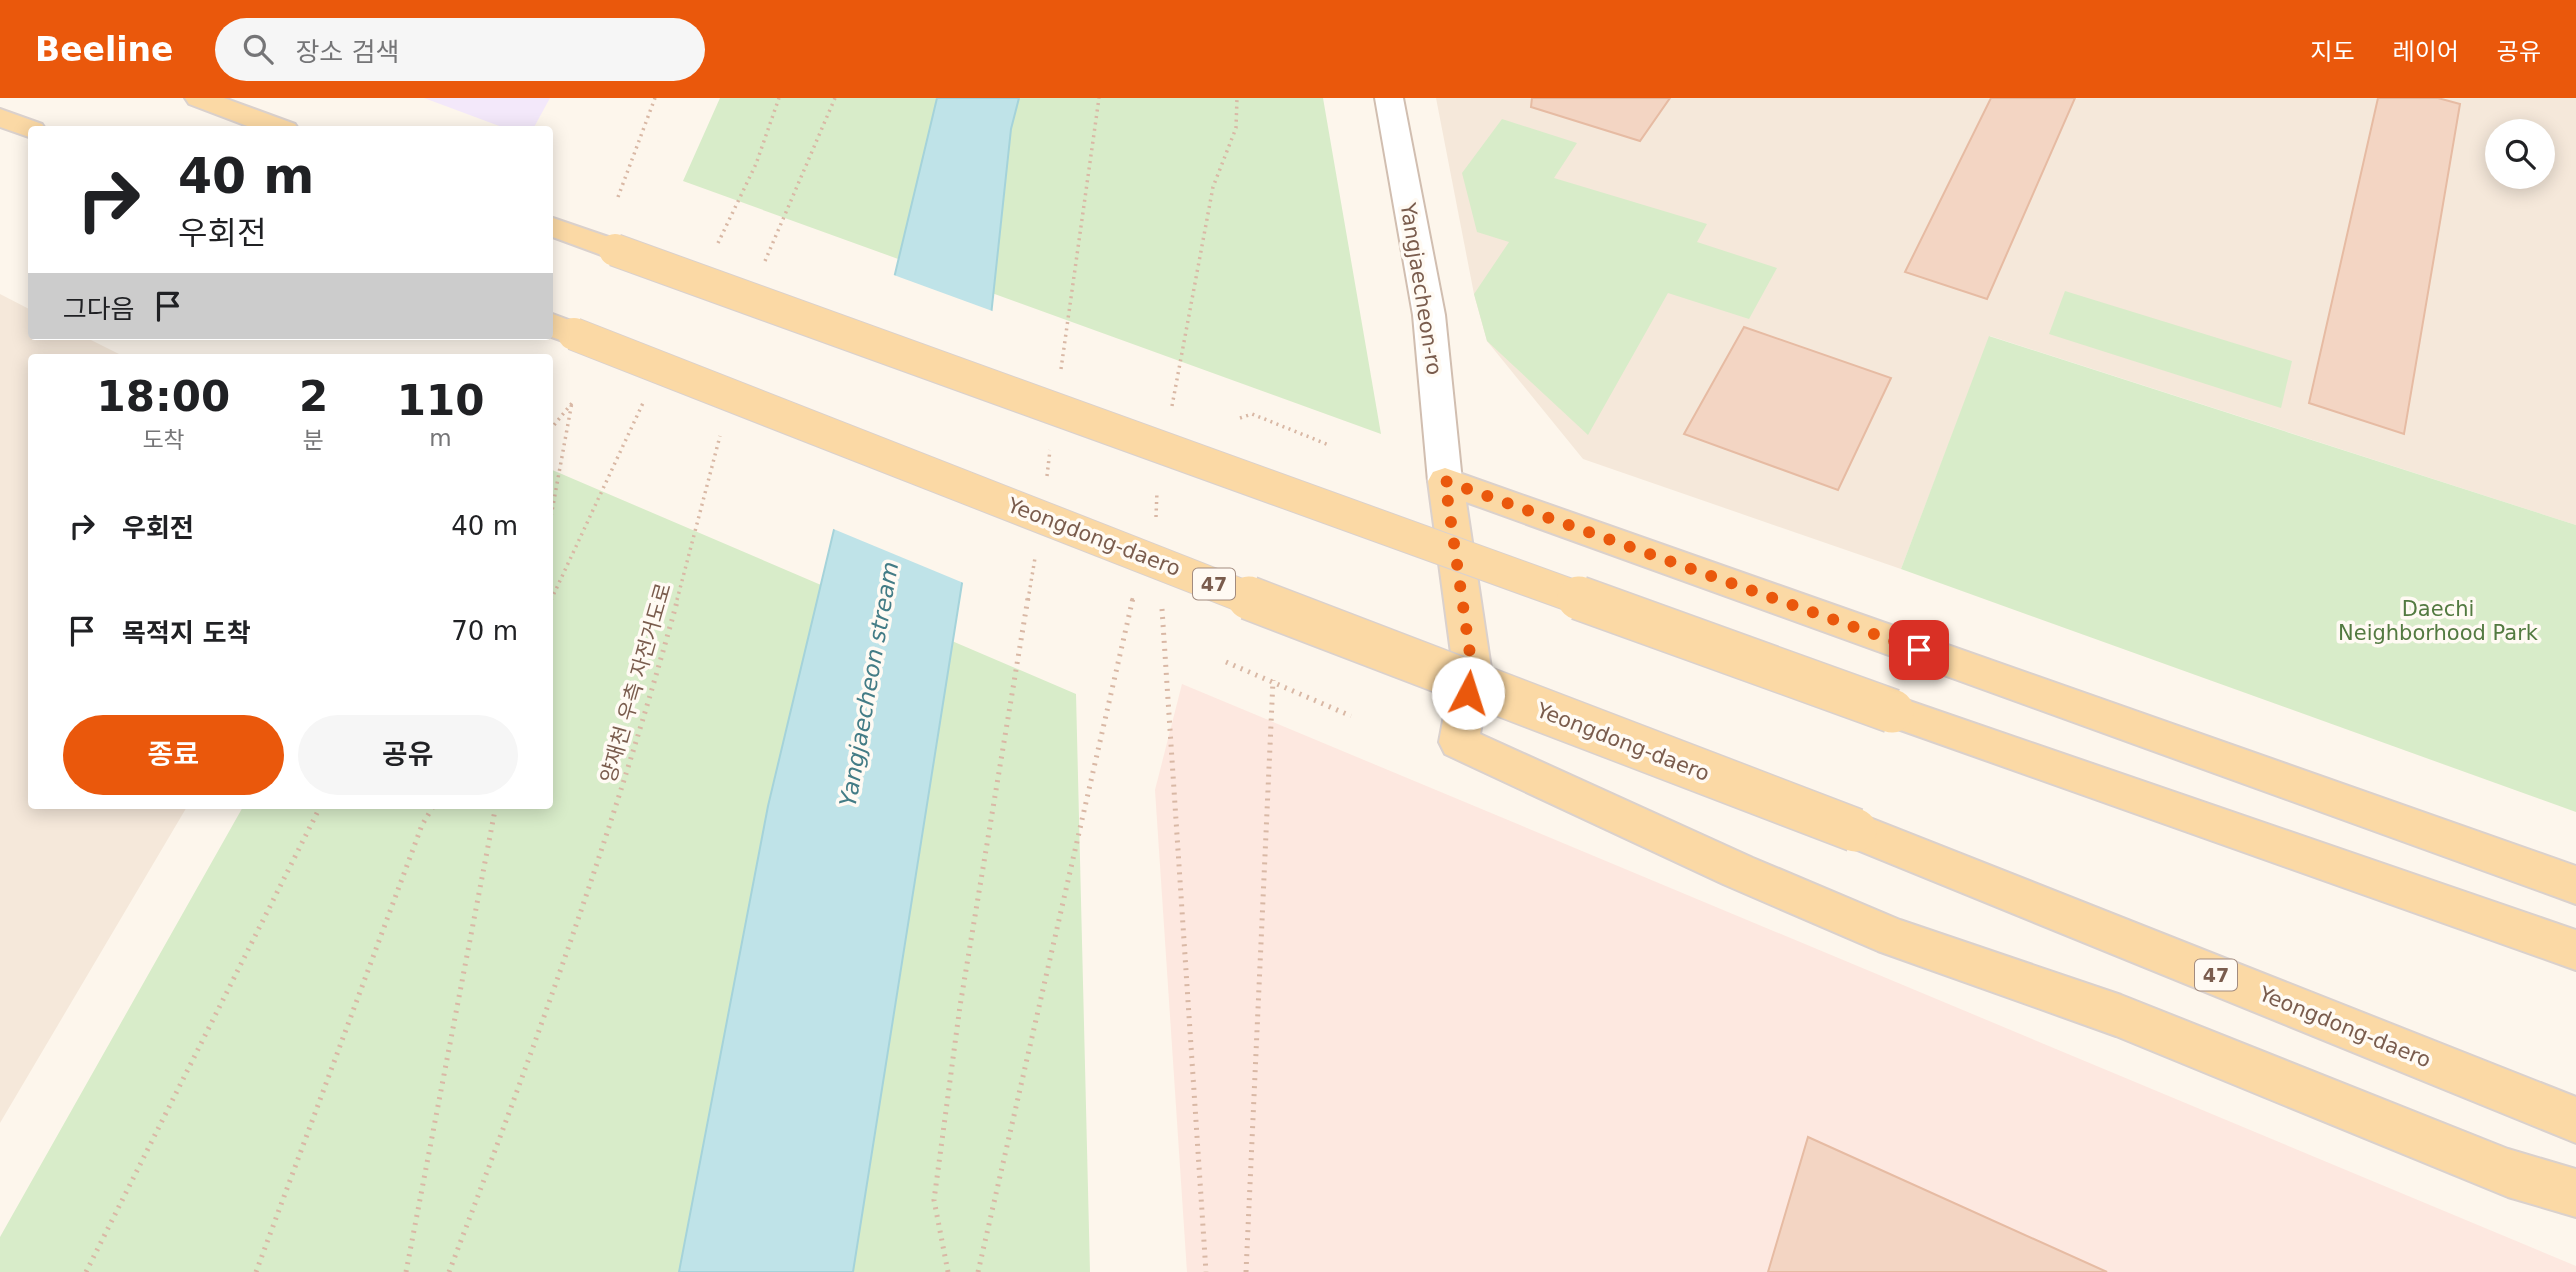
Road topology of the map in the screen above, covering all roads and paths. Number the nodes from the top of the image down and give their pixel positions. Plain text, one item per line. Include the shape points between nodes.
1 (198, 98) edge
2 (654, 98) edge
3 (835, 98) edge
4 (1099, 98) edge
5 (1237, 98) edge
6 (1389, 98) edge
7 (0, 117) edge
8 (274, 126) edge
9 (28, 128) edge
10 (618, 197) dead end
11 (553, 227) edge
12 (762, 269) dead end
13 (562, 329) edge
14 (1060, 380) dead end
15 (1240, 418) dead end
16 (1170, 421) dead end
17 (553, 426) edge
18 (720, 435) dead end
19 (1329, 445) dead end
20 (1051, 447) dead end
21 (1445, 481) junction
22 (1045, 487) dead end
23 (1157, 489) dead end
24 (1155, 503) junction
25 (553, 506) edge
26 (1152, 516) dead end
27 (1157, 530) dead end
28 (1036, 554) dead end
29 (1136, 584) dead end
30 (1161, 599) dead end
31 (1226, 662) dead end
32 (1273, 680) junction
33 (1351, 716) dead end
34 (319, 809) edge
35 (432, 809) edge
36 (495, 809) edge
37 (2576, 885) edge
38 (2576, 950) edge
39 (2576, 1120) edge
40 (2576, 1193) edge
41 (86, 1272) edge
42 (256, 1272) edge
43 (406, 1272) edge
44 (449, 1272) edge
45 (948, 1272) edge
46 (978, 1272) edge
47 (1206, 1272) edge
48 (1245, 1272) edge

1 - 8 main road
2 - 10 path
3 - 12 path
4 - 14 path
5 - 16 path via 1236,128 1213,187
6 - 21 street, Yangjaecheon-ro via 1429,315
7 - 9 main road
11 - 38 main road, bridge via 1892,711
13 - 39 main road, Yeongdong-daero / 47, bridge via 1456,679 1856,830
15 - 19 path via 1252,414
17 - 25 path via 572,402
18 - 44 path, 양재천 우측 자전거도로 via 615,814 529,1064
20 - 22 path
21 - 37 main road
21 - 40 main road via 1472,668 1459,742 1893,937 2121,1016 2508,1173
23 - 24 path
24 - 26 path
24 - 27 path
28 - 45 path via 960,1006 934,1200
29 - 46 path
30 - 47 path
31 - 32 path
32 - 33 path
32 - 48 path
34 - 41 path
35 - 42 path
36 - 43 path

